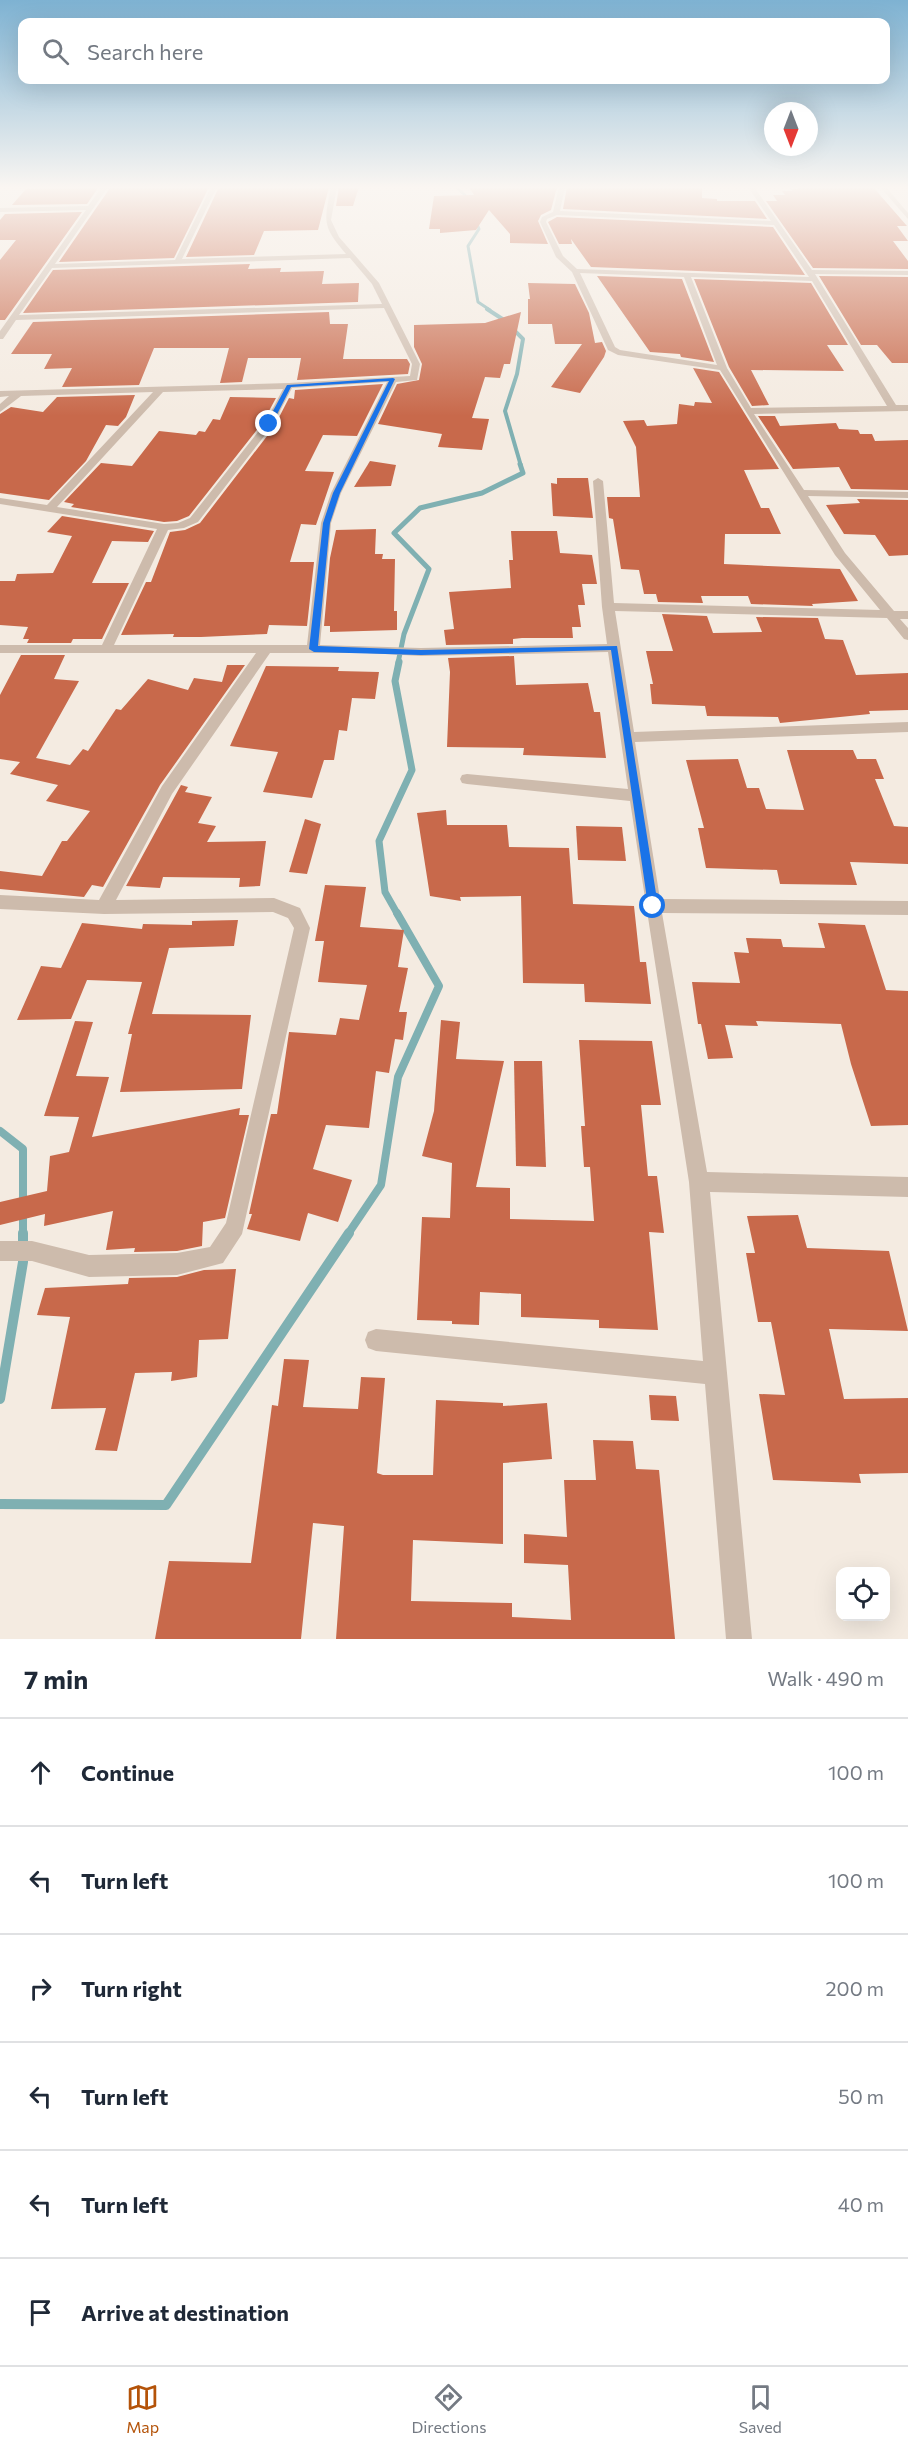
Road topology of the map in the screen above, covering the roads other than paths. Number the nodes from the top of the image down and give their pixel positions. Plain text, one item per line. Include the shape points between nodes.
1 (51, 263) edge
2 (129, 263) edge
3 (358, 263) edge
4 (567, 263) edge
5 (804, 263) edge
6 (49, 266) junction
7 (575, 271) junction
8 (908, 273) edge
9 (812, 275) junction
10 (687, 276) junction
11 (387, 306) junction
12 (13, 318) junction
13 (0, 337) edge
14 (723, 368) junction
15 (393, 379) junction
16 (289, 386) junction
17 (161, 389) junction
18 (19, 393) junction
19 (0, 394) edge
20 (892, 407) junction
21 (908, 408) edge
22 (0, 409) edge
23 (748, 411) junction
24 (598, 481) dead end
25 (800, 493) junction
26 (908, 495) edge
27 (0, 501) edge
28 (51, 507) junction
29 (164, 527) junction
30 (608, 607) junction
31 (889, 615) junction
32 (908, 615) edge
33 (908, 636) edge
34 (614, 648) junction
35 (0, 649) edge
36 (106, 649) junction
37 (266, 649) junction
38 (314, 649) junction
39 (908, 727) edge
40 (628, 737) junction
41 (467, 779) dead end
42 (637, 796) junction
43 (0, 902) edge
44 (653, 906) junction
45 (104, 907) junction
46 (908, 908) edge
47 (699, 1182) junction
48 (908, 1187) edge
49 (0, 1251) edge
50 (376, 1340) dead end
51 (716, 1374) junction
52 (739, 1639) edge

1 - 6 street
2 - 6 street
3 - 11 street
4 - 7 street
5 - 9 street
6 - 12 street
7 - 10 street
7 - 14 street via 611,348
8 - 9 street
9 - 10 street
9 - 20 street
10 - 14 street
11 - 12 street
11 - 15 street via 416,364 414,378
12 - 13 street
14 - 23 street
15 - 16 street
15 - 38 street via 336,493 326,523
16 - 17 street
16 - 29 street via 269,424 194,520
17 - 18 street
17 - 28 street
18 - 19 street
18 - 22 street
20 - 21 street
20 - 23 street
23 - 25 street
24 - 30 street
25 - 26 street
25 - 31 street via 841,555
27 - 28 street
28 - 29 street
29 - 36 street
30 - 31 street
30 - 34 street
31 - 32 street
31 - 33 street
34 - 38 street via 421,652
34 - 40 street
35 - 36 street
36 - 37 street
37 - 38 street
37 - 45 street via 167,790
39 - 40 street
40 - 42 street
41 - 42 street
42 - 44 street
43 - 45 street
44 - 46 street
44 - 47 street
45 - 49 street via 274,904 294,913 302,928 235,1227 216,1256 177,1264 88,1266 32,1251
47 - 48 street
47 - 51 street
50 - 51 street
51 - 52 street

